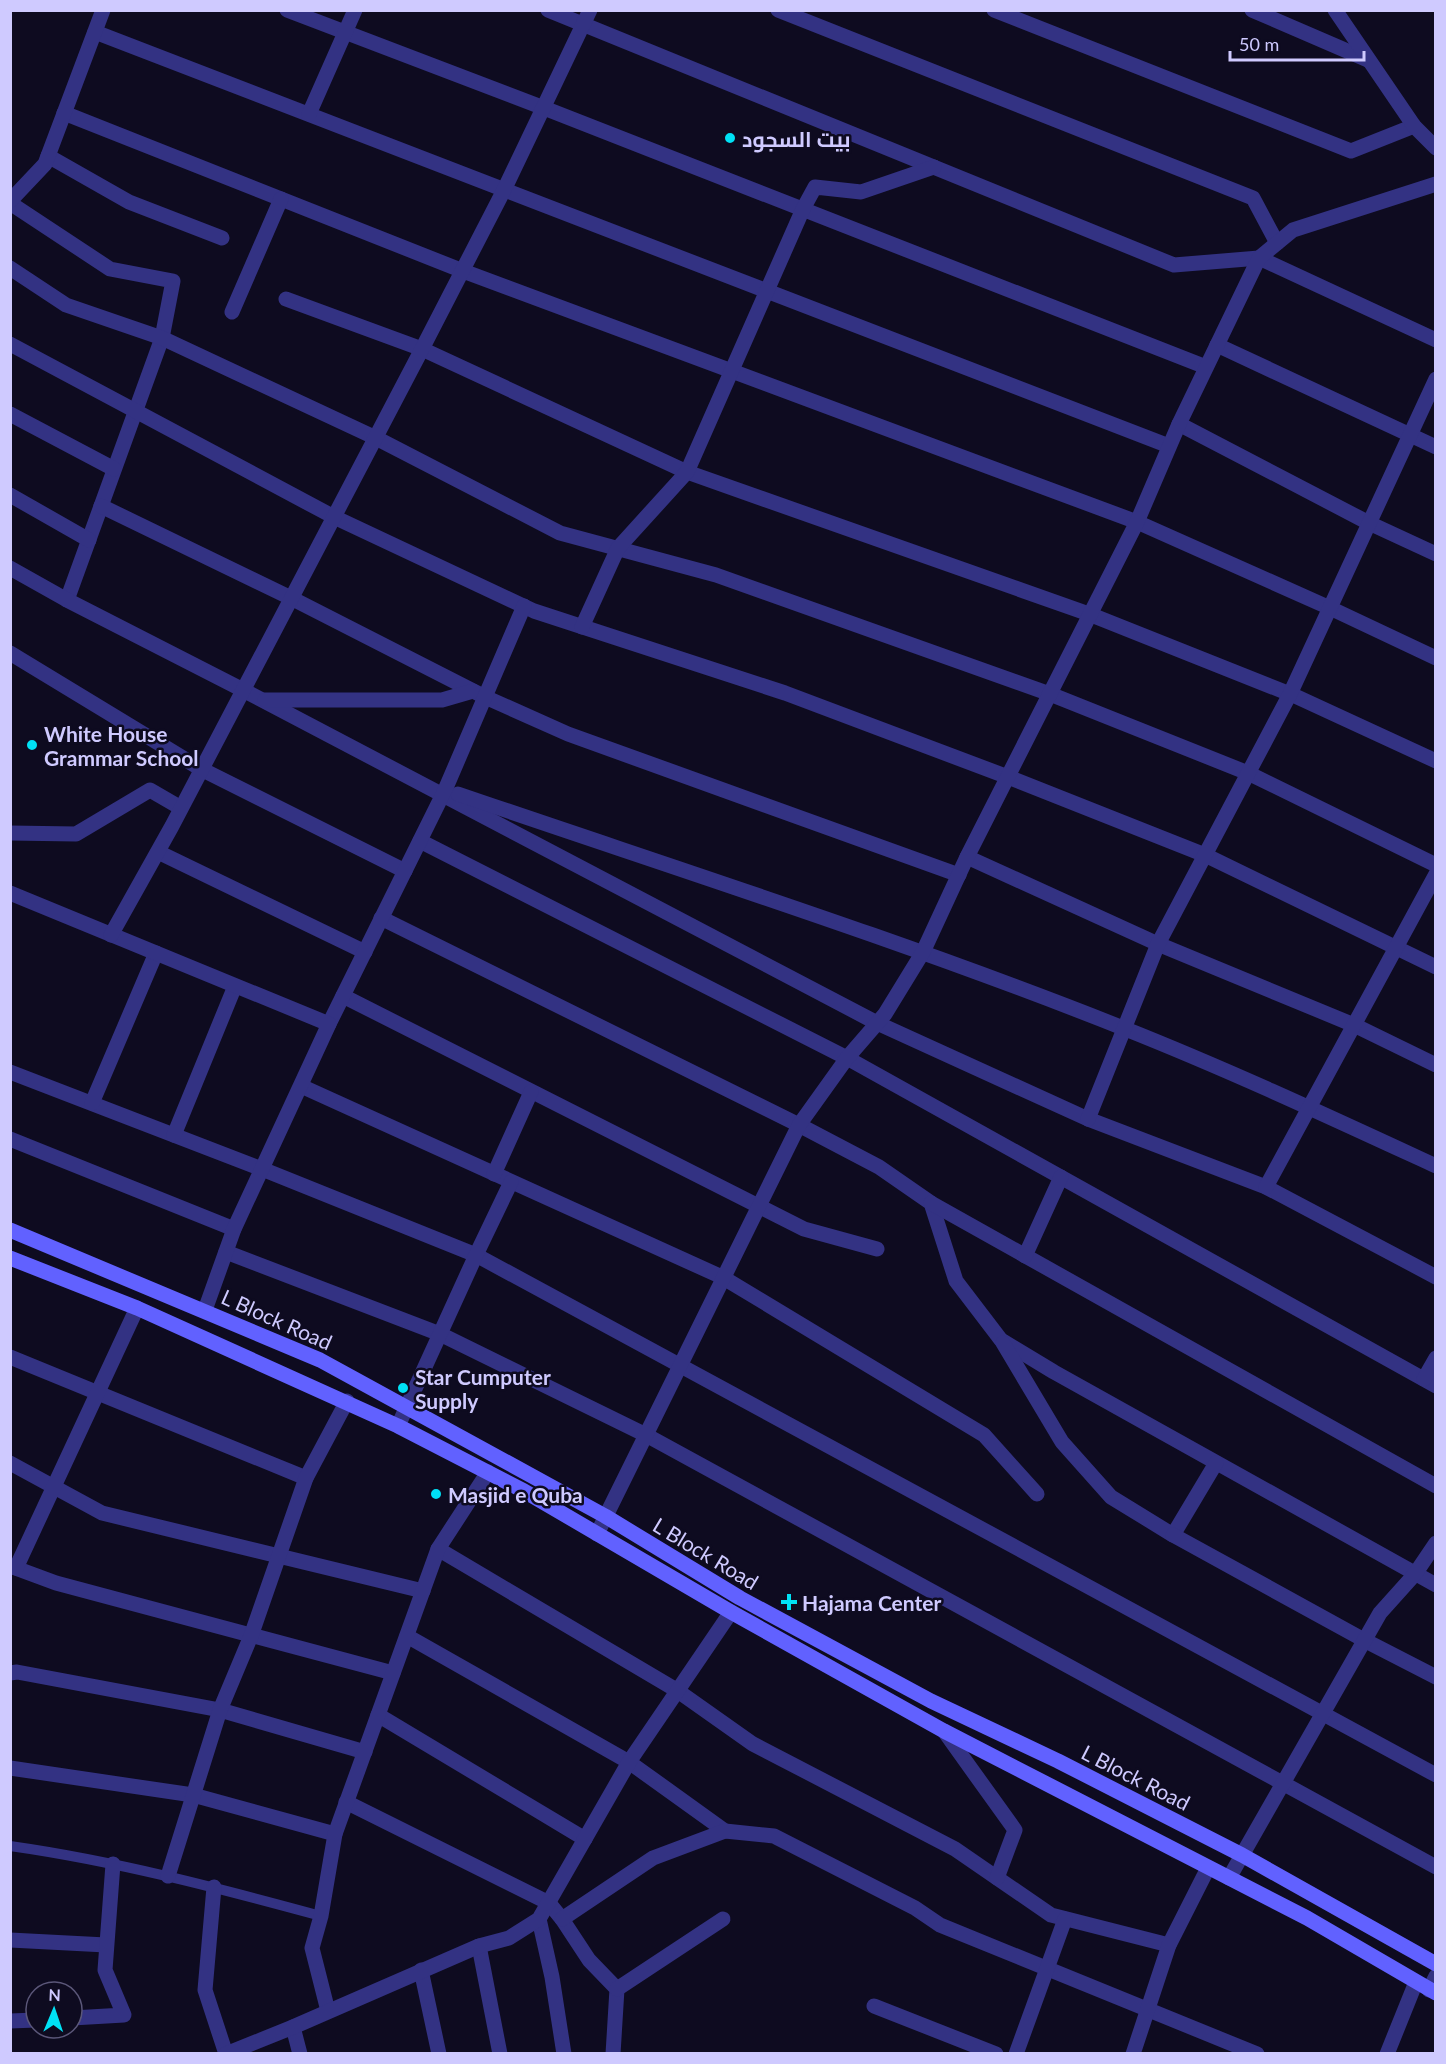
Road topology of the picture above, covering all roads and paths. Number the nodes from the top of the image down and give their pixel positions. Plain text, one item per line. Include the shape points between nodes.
1 (103, 10) edge
2 (287, 10) edge
3 (355, 10) edge
4 (548, 10) edge
5 (778, 10) edge
6 (994, 10) edge
7 (1252, 10) edge
8 (1335, 10) edge
9 (587, 17) edge
10 (95, 32) junction
11 (345, 33) junction
12 (1368, 60) junction
13 (544, 108) junction
14 (64, 113) junction
15 (309, 114) junction
16 (1414, 126) junction
17 (1436, 148) edge
18 (48, 156) junction
19 (934, 167) junction
20 (1436, 184) edge
21 (504, 190) junction
22 (281, 199) junction
23 (10, 202) edge
24 (803, 209) junction
25 (222, 238) dead end
26 (1277, 243) junction
27 (1259, 258) junction
28 (10, 268) edge
29 (463, 271) junction
30 (767, 291) junction
31 (286, 299) dead end
32 (232, 312) dead end
33 (162, 338) junction
34 (1436, 340) edge
35 (10, 344) edge
36 (1217, 345) junction
37 (422, 349) junction
38 (1206, 367) junction
39 (731, 371) junction
40 (1436, 379) edge
41 (135, 411) junction
42 (10, 414) edge
43 (1179, 424) junction
44 (1410, 435) junction
45 (376, 438) junction
46 (1169, 446) junction
47 (1436, 447) edge
48 (114, 469) junction
49 (687, 472) junction
50 (10, 495) edge
51 (101, 506) junction
52 (334, 517) junction
53 (1137, 522) junction
54 (1369, 523) junction
55 (89, 540) junction
56 (618, 548) junction
57 (1436, 554) edge
58 (10, 568) edge
59 (291, 598) junction
60 (67, 600) junction
61 (524, 606) junction
62 (1329, 608) junction
63 (1089, 614) junction
64 (582, 627) junction
65 (10, 653) edge
66 (1436, 658) edge
67 (243, 690) junction
68 (479, 694) junction
69 (1050, 694) junction
70 (1290, 694) junction
71 (262, 700) junction
72 (1436, 761) edge
73 (201, 770) junction
74 (1248, 773) junction
75 (1008, 777) junction
76 (443, 792) junction
77 (181, 808) junction
78 (10, 833) edge
79 (420, 841) junction
80 (158, 852) junction
81 (1205, 855) junction
82 (967, 857) junction
83 (1436, 865) edge
84 (405, 871) junction
85 (959, 874) junction
86 (1436, 874) edge
87 (10, 893) edge
88 (381, 918) junction
89 (111, 935) junction
90 (1158, 944) junction
91 (1396, 948) junction
92 (365, 952) junction
93 (923, 952) junction
94 (156, 953) junction
95 (1436, 967) edge
96 (235, 986) junction
97 (343, 996) junction
98 (877, 1023) junction
99 (329, 1024) junction
100 (1354, 1025) junction
101 (1124, 1028) junction
102 (847, 1058) junction
103 (1436, 1065) edge
104 (10, 1072) edge
105 (301, 1086) junction
106 (531, 1092) junction
107 (92, 1103) junction
108 (1309, 1108) junction
109 (1088, 1119) junction
110 (799, 1125) junction
111 (174, 1135) junction
112 (10, 1139) edge
113 (1436, 1166) edge
114 (262, 1169) junction
115 (494, 1174) junction
116 (1061, 1177) junction
117 (512, 1182) junction
118 (1266, 1187) junction
119 (931, 1203) junction
120 (757, 1207) junction
121 (234, 1229) junction
122 (10, 1230) edge
123 (877, 1249) dead end
124 (226, 1252) junction
125 (476, 1255) junction
126 (1025, 1256) junction
127 (10, 1258) edge
128 (722, 1277) junction
129 (1436, 1277) edge
130 (137, 1308) junction
131 (205, 1310) junction
132 (440, 1334) junction
133 (1001, 1340) junction
134 (10, 1357) edge
135 (1436, 1358) edge
136 (680, 1364) junction
137 (1430, 1383) edge
138 (97, 1394) junction
139 (347, 1401) junction
140 (407, 1407) junction
141 (399, 1426) junction
142 (646, 1435) junction
143 (10, 1463) edge
144 (1216, 1463) junction
145 (488, 1472) junction
146 (306, 1478) junction
147 (1436, 1486) edge
148 (54, 1487) junction
149 (1037, 1494) dead end
150 (605, 1516) junction
151 (597, 1534) junction
152 (1173, 1535) junction
153 (1436, 1543) edge
154 (438, 1549) junction
155 (279, 1557) junction
156 (13, 1567) edge
157 (1415, 1574) junction
158 (1436, 1585) edge
159 (423, 1591) junction
160 (731, 1612) junction
161 (251, 1636) junction
162 (407, 1636) junction
163 (1364, 1640) junction
164 (10, 1673) edge
165 (393, 1673) junction
166 (1436, 1677) edge
167 (678, 1691) junction
168 (220, 1710) junction
169 (1321, 1714) junction
170 (378, 1715) junction
171 (944, 1731) junction
172 (365, 1752) junction
173 (629, 1762) junction
174 (10, 1768) edge
175 (1436, 1775) edge
176 (1283, 1783) junction
177 (193, 1795) junction
178 (346, 1802) junction
179 (725, 1831) junction
180 (335, 1834) junction
181 (585, 1839) junction
182 (10, 1846) edge
183 (1242, 1855) junction
184 (113, 1864) junction
185 (1436, 1867) edge
186 (1208, 1868) junction
187 (168, 1876) junction
188 (997, 1878) junction
189 (1229, 1878) junction
190 (214, 1887) junction
191 (549, 1903) junction
192 (321, 1916) junction
193 (539, 1919) junction
194 (562, 1919) junction
195 (1065, 1919) junction
196 (723, 1920) dead end
197 (10, 1940) edge
198 (106, 1945) junction
199 (1169, 1945) junction
200 (478, 1946) junction
201 (1436, 1964) edge
202 (1047, 1969) junction
203 (421, 1970) junction
204 (1416, 1982) junction
205 (1434, 1986) edge
206 (617, 1989) junction
207 (874, 2006) dead end
208 (1149, 2010) junction
209 (328, 2011) junction
210 (84, 2017) edge
211 (293, 2027) junction
212 (608, 2053) edge
213 (226, 2054) edge
214 (300, 2054) edge
215 (439, 2054) edge
216 (500, 2054) edge
217 (564, 2054) edge
218 (996, 2054) edge
219 (1016, 2054) edge
220 (1133, 2054) edge
221 (1257, 2054) edge
222 (1387, 2054) edge

1 - 10 street
2 - 11 street
3 - 11 street
4 - 9 street
5 - 26 street via 1253,198
6 - 16 street via 1351,151
7 - 12 street
8 - 12 street
9 - 13 street
9 - 19 street
10 - 14 street
10 - 15 street
11 - 13 street
11 - 15 street
12 - 16 street
13 - 21 street
13 - 24 street
14 - 18 street
14 - 22 street
15 - 21 street
16 - 17 street
18 - 23 street
18 - 25 street via 129,202
19 - 24 street via 861,192 815,187
19 - 27 street via 1174,265
20 - 26 street via 1293,230
21 - 29 street
21 - 30 street
22 - 29 street
22 - 32 street
23 - 33 street via 110,269 173,281
24 - 30 street
24 - 38 street
26 - 27 street
27 - 34 street
27 - 36 street
28 - 33 street via 66,305
29 - 37 street
29 - 39 street
30 - 39 street
30 - 46 street
31 - 37 street
33 - 41 street
33 - 45 street
35 - 41 street
36 - 38 street
36 - 44 street
37 - 45 street
37 - 49 street
38 - 43 street
39 - 49 street
39 - 53 street
40 - 44 street
41 - 48 street
41 - 52 street
42 - 48 street
43 - 46 street
43 - 54 street
44 - 47 street
44 - 54 street
45 - 52 street
45 - 56 street via 560,533
46 - 53 street
48 - 51 street
49 - 56 street
49 - 63 street
50 - 55 street
51 - 55 street
51 - 59 street
52 - 59 street
52 - 61 street
53 - 62 street
53 - 63 street
54 - 57 street
54 - 62 street
55 - 60 street
56 - 64 street
56 - 69 street via 716,575
58 - 60 street
59 - 67 street
59 - 68 street
60 - 67 street
61 - 64 street
61 - 68 street
62 - 66 street
62 - 70 street
63 - 69 street
63 - 70 street
64 - 75 street via 785,693
65 - 73 street
67 - 71 street
67 - 73 street
68 - 71 street via 442,700
68 - 76 street
68 - 85 street via 568,734
69 - 74 street
69 - 75 street
70 - 72 street
70 - 74 street
71 - 76 street
73 - 77 street
73 - 84 street
74 - 81 street
74 - 83 street
75 - 81 street
75 - 82 street
76 - 79 street
76 - 93 street
76 - 98 street
77 - 78 street via 150,790 76,834
77 - 80 street
79 - 84 street
79 - 102 street
80 - 89 street
80 - 92 street
81 - 90 street
81 - 91 street
82 - 85 street
82 - 90 street
84 - 88 street
85 - 93 street
86 - 91 street
87 - 89 street
88 - 92 street
88 - 110 street
89 - 94 street
90 - 100 street
90 - 101 street
91 - 95 street
91 - 100 street
92 - 97 street
93 - 98 street
93 - 101 street
94 - 96 street
94 - 107 street
96 - 99 street
96 - 111 street
97 - 99 street
97 - 106 street
98 - 102 street
98 - 109 street
99 - 105 street
100 - 103 street
100 - 108 street
101 - 108 street
101 - 109 street
102 - 110 street
102 - 116 street
104 - 107 street
105 - 114 street
105 - 115 street
106 - 115 street
106 - 120 street
107 - 111 street
108 - 113 street
108 - 118 street
109 - 118 street
110 - 119 street via 879,1167
110 - 120 street
111 - 114 street
112 - 121 street
114 - 121 street
114 - 125 street
115 - 117 street
116 - 126 street
116 - 137 street
117 - 125 street
117 - 128 street
118 - 129 street
119 - 126 street
119 - 133 street via 956,1281
120 - 123 street via 804,1229
120 - 128 street
121 - 124 street
122 - 131 main road, L Block Road
124 - 131 street
124 - 132 street
125 - 132 street
125 - 136 street
126 - 147 street
127 - 130 main road, L Block Road
128 - 136 street
128 - 149 street via 984,1435
130 - 138 street
130 - 139 main road, L Block Road
131 - 140 main road, L Block Road via 320,1360
132 - 140 street
132 - 142 street
133 - 144 street
133 - 152 street via 1062,1442 1111,1497
134 - 138 street
135 - 137 street
136 - 142 street
136 - 169 street
138 - 146 street
138 - 148 street
139 - 141 main road, L Block Road
139 - 146 street
140 - 141 street
140 - 150 main road, L Block Road
141 - 145 main road, L Block Road
142 - 150 street
142 - 176 street
143 - 148 street
144 - 152 street
144 - 157 street
145 - 151 main road, L Block Road
145 - 154 street
146 - 155 street
148 - 155 street via 102,1513
148 - 156 street
150 - 151 street
150 - 183 main road, L Block Road via 740,1598 931,1701
151 - 160 main road, L Block Road
152 - 163 street
153 - 157 street
154 - 159 street
154 - 167 street
155 - 159 street
155 - 161 street
156 - 161 street via 56,1583
157 - 158 street
157 - 163 street via 1380,1613
159 - 162 street
160 - 167 street
160 - 171 main road, L Block Road
161 - 165 street
161 - 168 street
162 - 165 street
162 - 173 street
163 - 166 street
163 - 169 street
164 - 168 street
165 - 170 street
167 - 173 street
167 - 188 street via 753,1744 955,1849
168 - 172 street
168 - 177 street
169 - 175 street
169 - 176 street
170 - 172 street
170 - 181 street
171 - 186 main road, L Block Road
171 - 188 street via 1015,1830
172 - 178 street
173 - 179 street
173 - 181 street
174 - 177 street
176 - 183 street
176 - 185 street
177 - 180 street
177 - 187 street
178 - 180 street
178 - 191 street
179 - 194 street via 653,1858
179 - 202 street via 774,1836 915,1908 940,1925
180 - 192 street
181 - 191 street
182 - 184 lane
183 - 189 street
183 - 201 main road, L Block Road
184 - 187 lane
184 - 198 street
186 - 189 main road, L Block Road
186 - 199 street
187 - 190 lane
188 - 195 street via 1051,1915
189 - 204 main road, L Block Road
190 - 192 lane
190 - 213 street via 205,1990
191 - 193 street
191 - 194 street
192 - 209 street via 312,1948
193 - 200 street via 509,1938
193 - 217 street
194 - 206 street via 590,1960
195 - 199 street
195 - 202 street
196 - 206 street
197 - 198 street
198 - 210 street via 105,1970 124,2015
199 - 208 street
200 - 203 street
200 - 216 street
202 - 208 street
202 - 219 street
203 - 209 street
203 - 215 street
204 - 205 main road, L Block Road
204 - 222 street
206 - 212 street
207 - 218 street
208 - 220 street
208 - 221 street
209 - 211 street
211 - 213 street
211 - 214 street

